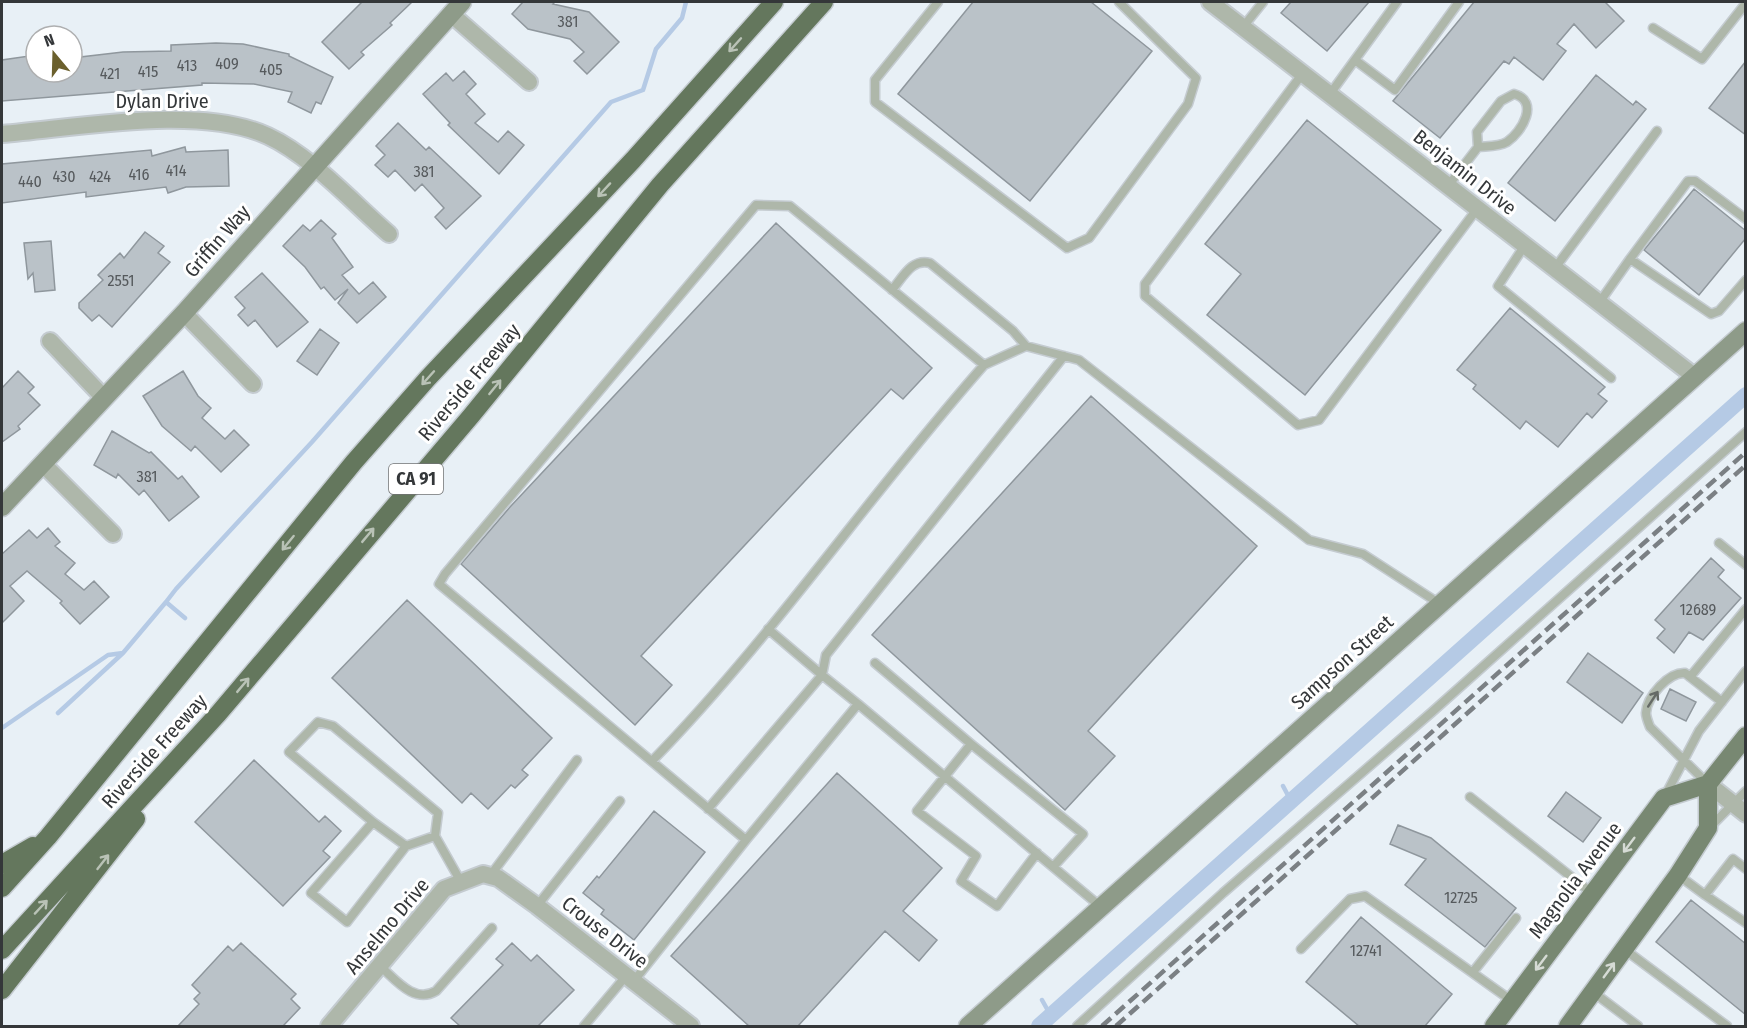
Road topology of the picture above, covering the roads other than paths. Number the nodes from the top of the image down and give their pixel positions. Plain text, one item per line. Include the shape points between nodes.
1 (774, 2) edge
2 (824, 2) edge
3 (938, 2) edge
4 (1119, 2) edge
5 (1210, 2) edge
6 (1263, 2) edge
7 (1397, 2) edge
8 (1459, 2) edge
9 (1746, 3) edge
10 (456, 8) edge
11 (1243, 27) junction
12 (1653, 28) dead end
13 (1355, 60) junction
14 (1303, 73) junction
15 (529, 82) dead end
16 (1330, 94) junction
17 (1657, 130) dead end
18 (2, 134) edge
19 (1478, 147) junction
20 (312, 166) junction
21 (1448, 186) junction
22 (1477, 208) junction
23 (1746, 219) edge
24 (389, 234) dead end
25 (1525, 245) junction
26 (1630, 259) junction
27 (1555, 268) junction
28 (1746, 280) edge
29 (892, 290) junction
30 (1599, 303) junction
31 (184, 313) junction
32 (1746, 331) edge
33 (50, 341) dead end
34 (1026, 346) junction
35 (1064, 356) junction
36 (984, 365) junction
37 (1694, 376) junction
38 (1611, 378) dead end
39 (253, 384) dead end
40 (104, 398) junction
41 (1746, 432) edge
42 (43, 464) junction
43 (2, 507) edge
44 (113, 534) dead end
45 (1719, 543) dead end
46 (1746, 565) edge
47 (1440, 604) junction
48 (1746, 609) edge
49 (768, 629) junction
50 (875, 663) dead end
51 (1746, 671) edge
52 (822, 675) junction
53 (1690, 677) junction
54 (1722, 702) junction
55 (858, 704) junction
56 (218, 714) junction
57 (1746, 736) edge
58 (971, 744) junction
59 (577, 760) dead end
60 (652, 761) junction
61 (1685, 761) junction
62 (946, 777) junction
63 (1708, 784) junction
64 (1746, 791) edge
65 (1470, 797) dead end
66 (1664, 798) junction
67 (620, 801) dead end
68 (708, 809) junction
69 (1739, 809) edge
70 (373, 822) junction
71 (1708, 828) junction
72 (435, 836) junction
73 (48, 837) junction
74 (746, 840) junction
75 (406, 846) junction
76 (1037, 854) junction
77 (2, 864) edge
78 (1053, 867) junction
79 (1746, 869) edge
80 (1678, 875) junction
81 (490, 876) junction
82 (461, 882) junction
83 (2, 888) edge
84 (1593, 894) junction
85 (1705, 895) junction
86 (537, 906) junction
87 (1101, 907) junction
88 (1516, 918) dead end
89 (1746, 923) edge
90 (492, 928) dead end
91 (1301, 949) dead end
92 (1624, 949) junction
93 (2, 950) edge
94 (380, 966) junction
95 (1473, 972) junction
96 (630, 979) junction
97 (2, 990) edge
98 (1593, 992) junction
99 (1513, 1001) junction
100 (329, 1026) edge
101 (584, 1026) edge
102 (691, 1026) edge
103 (968, 1026) edge
104 (1077, 1026) edge
105 (1494, 1026) edge
106 (1568, 1026) edge
107 (1638, 1026) edge
108 (1727, 1026) edge

1 -> 73 highway, Riverside Freeway / CA 91 via 361,454
56 -> 2 highway, Riverside Freeway / CA 91 via 471,416 660,185
3 - 4 lane via 875,80 875,102 1067,248 1089,238 1188,104 1197,78
5 - 11 street, Benjamin Drive
6 - 11 lane
7 - 13 lane
8 - 13 lane via 1395,90
9 - 12 lane via 1702,59
10 - 15 street
10 - 20 street, Griffin Way
11 - 14 street, Benjamin Drive
13 - 16 lane
14 - 16 street, Benjamin Drive
14 - 22 lane via 1145,284 1145,296 1298,425 1319,420
16 - 21 street, Benjamin Drive
17 - 27 lane
18 - 20 street, Dylan Drive via 100,122 224,122 268,136
19 - 19 lane via 1497,146 1509,140 1527,116 1527,102 1522,96 1514,94 1501,100 1477,132
19 - 21 lane
20 - 24 street, Dylan Drive
20 - 31 street, Griffin Way
21 - 22 street, Benjamin Drive
22 - 25 street, Benjamin Drive
23 - 26 lane via 1695,181 1688,181
25 - 27 street, Benjamin Drive
25 - 38 lane via 1497,286
26 - 28 lane via 1711,314 1719,311
26 - 30 lane
27 - 30 street, Benjamin Drive
29 - 34 lane via 914,264 930,263
29 - 36 lane
29 - 60 lane via 790,206 756,205 439,585
30 - 37 street, Benjamin Drive
31 - 39 street
31 - 40 street, Griffin Way
32 - 37 street, Sampson Street
33 - 40 street
34 - 35 lane
34 - 36 lane
35 - 47 lane via 1079,360 1309,540 1363,555
35 - 52 lane via 826,655
36 - 49 lane
37 - 47 street, Sampson Street
40 - 42 street, Griffin Way
41 - 104 lane
42 - 43 street, Griffin Way
42 - 44 street
45 - 46 lane
47 - 87 street, Sampson Street
48 - 53 lane
49 - 52 lane
49 - 60 lane via 704,708
50 - 58 lane
51 - 54 lane
52 - 55 lane
52 - 68 lane
53 - 54 lane
61 -> 53 lane via 1650,727 1646,714 1649,703 1670,676 1678,673
54 - 61 lane via 1699,731
55 - 62 lane
55 - 74 lane
93 -> 56 highway, Riverside Freeway / CA 91
97 -> 56 highway
57 - 63 main road
58 - 62 lane
58 - 78 lane via 1083,834
59 - 81 lane
60 - 68 lane
61 - 63 lane
61 - 66 lane
62 - 76 lane
62 - 76 lane via 917,811 976,856 961,881 997,906
63 - 66 main road
63 - 69 street
63 - 71 main road
64 - 69 lane
65 - 84 lane
66 -> 84 main road, Magnolia Avenue
67 - 86 lane
68 - 74 lane
69 - 71 lane
70 - 72 lane via 289,752 318,722 333,726 438,813
70 - 75 lane
70 - 75 lane via 311,893 347,922
71 - 80 main road
72 - 75 lane
72 - 82 lane
73 - 77 highway
73 - 83 highway, Riverside Freeway / CA 91
74 - 96 lane
76 - 78 lane
78 - 87 lane
79 - 85 lane via 1732,860
80 - 85 lane
80 - 92 main road
81 - 82 street, Anselmo Drive via 483,874
81 - 86 street, Crouse Drive
82 - 94 street, Anselmo Drive via 444,889
84 -> 99 main road, Magnolia Avenue
85 - 89 lane
86 - 96 street, Crouse Drive
87 - 103 street, Sampson Street
88 - 95 lane
90 - 94 lane via 428,996 412,993
91 - 95 lane via 1350,899 1365,896
98 -> 92 main road
92 - 108 lane
94 - 100 street, Anselmo Drive
95 - 99 lane
96 - 101 lane
96 - 102 street, Crouse Drive
98 - 106 main road
98 - 107 lane
99 - 105 main road, Magnolia Avenue

